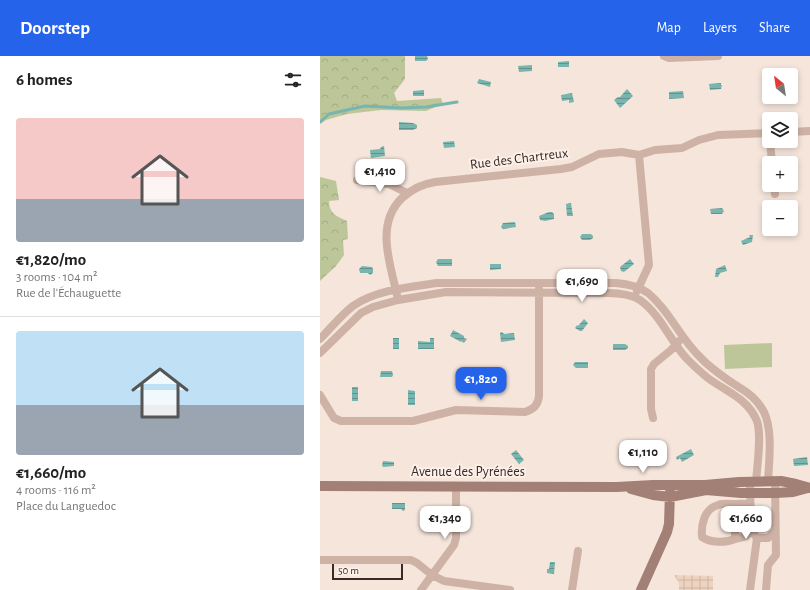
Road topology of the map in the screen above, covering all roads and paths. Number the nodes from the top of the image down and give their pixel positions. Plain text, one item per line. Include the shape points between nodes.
1 (664, 56) edge
2 (718, 56) edge
3 (810, 131) edge
4 (798, 132) edge
5 (762, 134) edge
6 (639, 155) junction
7 (357, 180) dead end
8 (407, 193) junction
9 (539, 283) junction
10 (639, 288) junction
11 (396, 290) junction
12 (539, 293) junction
13 (634, 297) junction
14 (398, 300) junction
15 (682, 338) junction
16 (320, 339) edge
17 (675, 344) junction
18 (320, 353) edge
19 (744, 389) junction
20 (320, 395) edge
21 (739, 398) junction
22 (653, 418) dead end
23 (759, 429) junction
24 (768, 429) junction
25 (753, 482) junction
26 (772, 482) junction
27 (670, 485) junction
28 (320, 486) edge
29 (456, 486) junction
30 (617, 487) junction
31 (809, 488) edge
32 (776, 496) junction
33 (670, 498) junction
34 (750, 499) junction
35 (737, 504) junction
36 (750, 530) junction
37 (775, 531) junction
38 (757, 538) junction
39 (735, 539) junction
40 (578, 551) dead end
41 (320, 560) edge
42 (432, 575) junction
43 (421, 590) edge
44 (510, 590) edge
45 (572, 590) edge
46 (641, 590) edge
47 (750, 590) edge
48 (766, 590) edge

1 - 2 street
3 - 4 street
5 - 6 street, Rue des Chartreux via 718,135 682,148 655,150
6 - 8 street, Rue des Chartreux via 622,152 600,154 572,167 435,182 421,185
6 - 10 street via 649,265
7 - 8 street via 389,184
8 - 11 street, Rue des Chartreux via 393,210 386,228 386,248
9 - 10 street via 616,283
9 - 11 street via 437,283
9 - 12 street
10 - 13 street
10 - 15 street via 660,306
11 - 14 street, Rue des Chartreux
11 - 16 street via 367,298 353,307
12 - 13 street via 621,294
12 - 14 street via 446,292
12 - 20 street via 538,402 532,410 456,410 413,421 341,421 334,418
13 - 17 street via 652,311
14 - 18 street via 362,313
15 - 17 street
15 - 19 street via 707,364
17 - 21 street via 703,374
17 - 22 street via 651,369
19 - 21 street
19 - 24 street via 752,394 761,407
21 - 23 street via 751,410
23 - 24 street
23 - 25 street
24 - 26 street
25 - 26 street, Avenue des Pyrénées
25 - 27 street, Avenue des Pyrénées
25 - 34 street
26 - 31 street, Avenue des Pyrénées via 786,482
26 - 32 street
27 - 30 street, Avenue des Pyrénées
27 - 33 street
28 - 29 street, Avenue des Pyrénées
29 - 30 street, Avenue des Pyrénées
29 - 42 street via 455,542
30 - 33 street, Avenue des Pyrénées
31 - 32 street, Avenue des Pyrénées
32 - 34 street, Avenue des Pyrénées
32 - 37 street
33 - 34 street, Avenue des Pyrénées via 706,490
33 - 46 street via 667,532
34 - 35 street
34 - 36 street
35 - 39 street via 734,513
35 - 39 street via 714,506 706,514 701,529 702,537 707,540
36 - 38 street
36 - 39 street via 745,537
37 - 38 street via 768,538
37 - 48 street via 776,555 768,565
38 - 47 street
40 - 45 street
41 - 42 street via 411,560
42 - 43 street
42 - 44 street via 444,581

